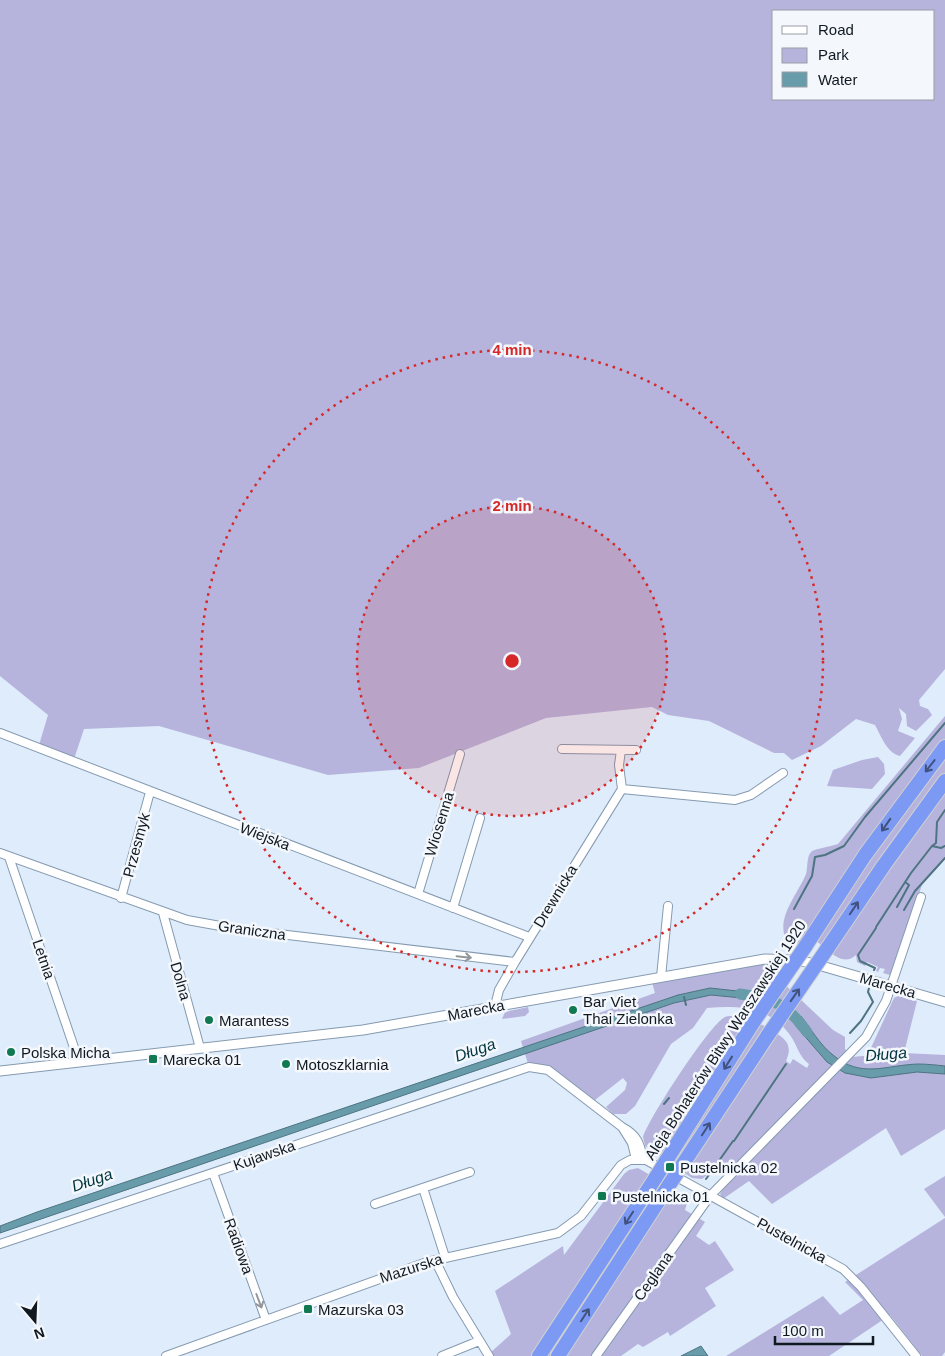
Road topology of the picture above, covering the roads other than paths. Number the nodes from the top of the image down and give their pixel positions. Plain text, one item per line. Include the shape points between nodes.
1 (0, 734) edge
2 (945, 747) edge
3 (562, 749) dead end
4 (621, 750) junction
5 (636, 750) dead end
6 (460, 754) dead end
7 (783, 773) dead end
8 (945, 781) edge
9 (622, 789) junction
10 (150, 792) junction
11 (480, 818) dead end
12 (0, 853) edge
13 (9, 856) junction
14 (418, 894) junction
15 (921, 897) dead end
16 (121, 898) junction
17 (668, 906) dead end
18 (453, 908) junction
19 (163, 913) junction
20 (529, 938) junction
21 (515, 962) junction
22 (661, 977) junction
23 (891, 986) junction
24 (945, 1002) edge
25 (495, 1006) junction
26 (200, 1048) junction
27 (79, 1062) junction
28 (0, 1071) edge
29 (639, 1159) junction
30 (470, 1172) dead end
31 (213, 1173) junction
32 (423, 1188) junction
33 (710, 1196) junction
34 (375, 1204) dead end
35 (0, 1244) edge
36 (445, 1257) junction
37 (435, 1260) junction
38 (266, 1320) junction
39 (480, 1341) junction
40 (191, 1347) junction
41 (915, 1354) edge
42 (166, 1356) edge
43 (194, 1356) edge
44 (442, 1356) edge
45 (489, 1356) edge
46 (539, 1356) edge
47 (558, 1356) edge
48 (596, 1356) edge

1 - 10 street, Wiejska
2 -> 46 highway, Aleja Bohaterów Bitwy Warszawskiej 1920, bridge via 865,855 754,1021
3 - 4 street
4 - 5 street
4 - 9 street
6 - 14 street, Wiosenna
7 - 9 street via 751,795 735,800
47 -> 8 highway, bridge via 768,1035
9 - 20 street, Drewnicka
10 - 14 street, Wiejska
10 - 16 street, Przesmyk
11 - 18 street
12 - 13 street, Graniczna
13 - 16 street, Graniczna
13 - 27 street, Letnia
14 - 18 street, Wiejska
15 - 23 street, Ceglana
16 - 19 street, Graniczna
17 - 22 street
18 - 20 street, Wiejska
19 -> 21 street, Graniczna via 237,929
19 - 26 street, Dolna
20 - 21 street, Drewnicka
21 - 25 street, Drewnicka via 499,990
22 - 23 street, Marecka via 751,961 784,959 815,964
22 - 25 street, Marecka
23 - 24 street, Marecka
23 - 33 street, Ceglana via 866,1037
25 - 26 street, Marecka via 363,1030
26 - 27 street, Marecka
27 - 28 street, Marecka
29 - 31 street, Kujawska via 622,1127 548,1070 529,1067
29 - 33 street, Pustelnicka
29 - 36 street, Mazurska via 617,1168 581,1216 558,1232
30 - 32 street
31 - 35 street, Kujawska
31 -> 38 street, Radiowa
32 - 34 street
32 - 36 street
33 - 41 street, Pustelnicka via 843,1269 861,1286
33 - 48 street, Ceglana
36 - 37 street, Mazurska
37 - 38 street, Mazurska
37 - 39 street
38 - 40 street, Mazurska
39 - 44 street
39 - 45 street
40 - 42 street, Mazurska
40 - 43 street

